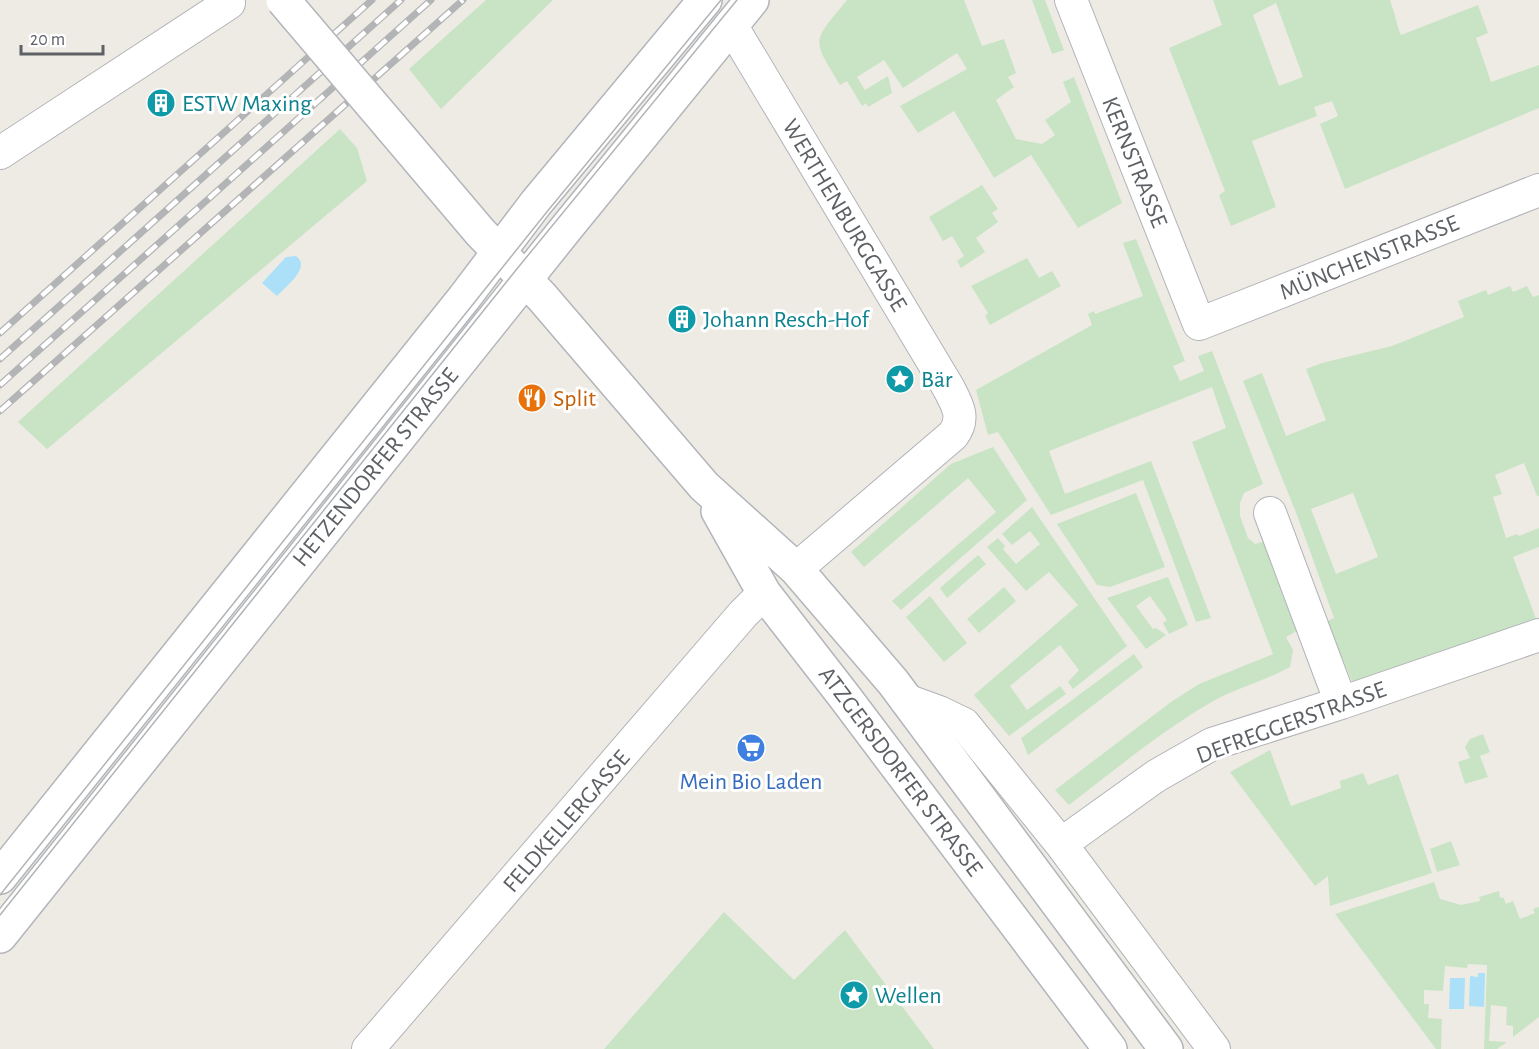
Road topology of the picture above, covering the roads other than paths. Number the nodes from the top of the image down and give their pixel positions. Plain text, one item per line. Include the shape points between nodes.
1 (283, 0) edge
2 (705, 0) edge
3 (752, 0) edge
4 (1071, 0) edge
5 (229, 3) dead end
6 (731, 25) junction
7 (0, 153) edge
8 (1539, 190) edge
9 (499, 252) junction
10 (525, 279) junction
11 (1199, 324) joint
12 (704, 486) junction
13 (1270, 513) dead end
14 (796, 569) junction
15 (764, 593) junction
16 (1539, 635) edge
17 (906, 700) junction
18 (1341, 703) junction
19 (1061, 844) junction
20 (0, 877) edge
21 (0, 936) edge
22 (368, 1049) edge
23 (1110, 1049) edge
24 (1166, 1049) edge
25 (1214, 1049) edge

1 - 9 main road, ATZGERSDORFER STRASSE, bridge
2 - 9 main road, HETZENDORFER STRASSE
3 - 6 main road, HETZENDORFER STRASSE
4 - 11 street, KERNSTRASSE
5 - 7 street
6 - 10 main road, HETZENDORFER STRASSE
6 - 14 street, WERTHENBURGGASSE via 960,412 953,435
8 - 11 street, MÜNCHENSTRASSE
9 - 10 main road, ATZGERSDORFER STRASSE
9 - 20 main road, HETZENDORFER STRASSE
10 - 12 main road, ATZGERSDORFER STRASSE
10 - 21 main road, HETZENDORFER STRASSE
12 - 14 main road, ATZGERSDORFER STRASSE
12 - 15 main road, ATZGERSDORFER STRASSE
13 - 18 street
14 - 17 main road, ATZGERSDORFER STRASSE
15 - 22 street, FELDKELLERGASSE
15 - 23 main road, ATZGERSDORFER STRASSE
16 - 18 street, DEFREGGERSTRASSE
17 - 19 street, ATZGERSDORFER STRASSE via 964,724
17 - 24 main road, ATZGERSDORFER STRASSE
18 - 19 street, DEFREGGERSTRASSE via 1212,744 1156,776
19 - 25 street, ATZGERSDORFER STRASSE

